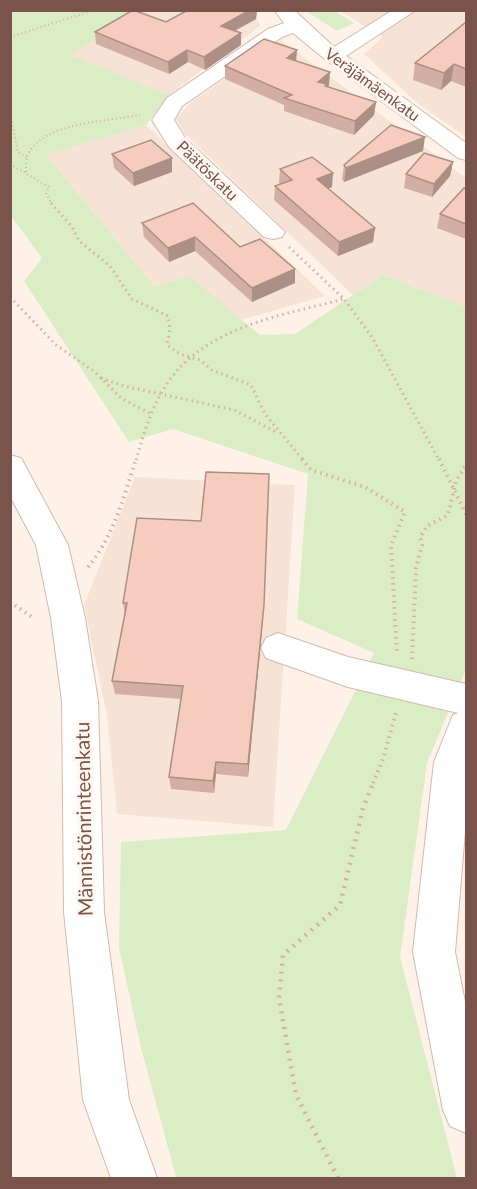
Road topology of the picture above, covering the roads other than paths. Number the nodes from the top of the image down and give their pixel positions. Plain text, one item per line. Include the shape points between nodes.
1 (407, 10) edge
2 (289, 18) edge
3 (333, 56) junction
4 (466, 153) edge
5 (273, 232) road end
6 (10, 466) edge
7 (278, 648) dead end
8 (466, 699) edge
9 (466, 726) edge
10 (466, 1110) edge
11 (134, 1179) edge

1 - 3 street
2 - 3 street, Veräjämäenkatu
2 - 5 street, Päätöskatu via 275,33 174,102 163,120 177,141
3 - 4 street, Veräjämäenkatu
6 - 11 street, Männistönrinteenkatu via 52,545 61,583 80,701 84,912 106,1100
7 - 8 street via 348,672
9 - 10 street via 453,762 434,952

